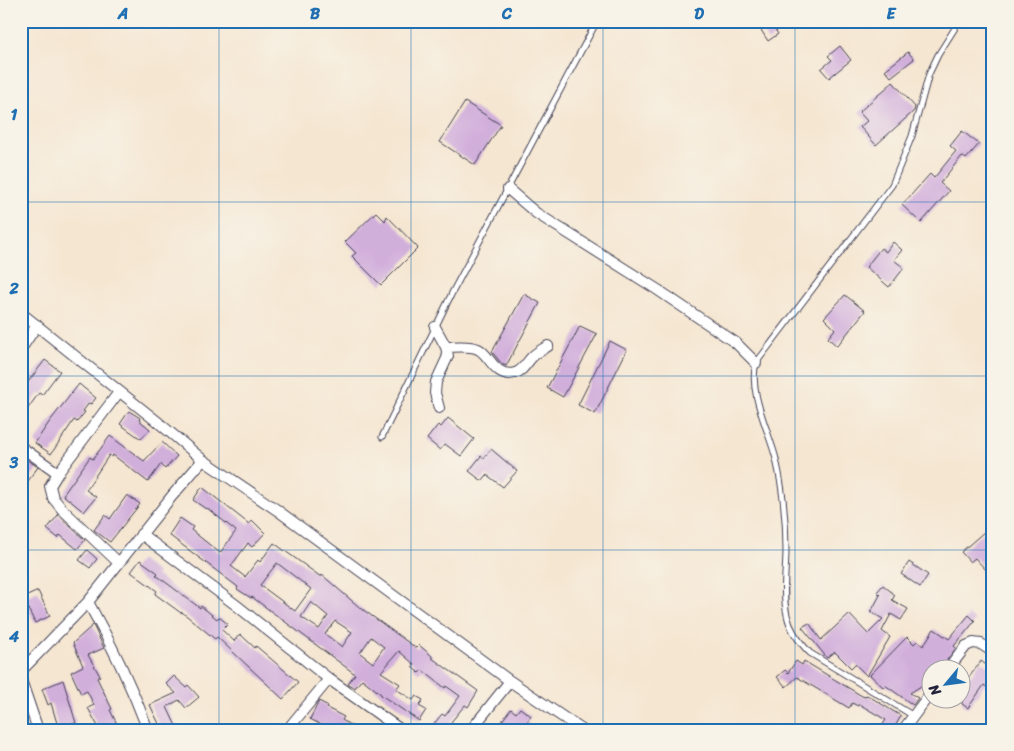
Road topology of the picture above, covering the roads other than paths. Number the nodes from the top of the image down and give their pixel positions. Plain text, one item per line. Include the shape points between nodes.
1 (597, 21) edge
2 (957, 22) edge
3 (508, 190) junction
4 (21, 312) edge
5 (37, 325) junction
6 (435, 327) junction
7 (548, 346) dead end
8 (446, 347) junction
9 (21, 349) edge
10 (756, 364) junction
11 (119, 392) junction
12 (439, 408) dead end
13 (382, 437) dead end
14 (21, 447) edge
15 (203, 460) junction
16 (58, 473) junction
17 (141, 534) junction
18 (120, 563) junction
19 (88, 602) junction
20 (993, 652) edge
21 (957, 658) edge
22 (21, 671) edge
23 (329, 679) junction
24 (21, 680) edge
25 (510, 681) junction
26 (922, 703) edge
27 (912, 715) junction
28 (38, 730) edge
29 (148, 730) edge
30 (287, 730) edge
31 (401, 730) edge
32 (471, 730) edge
33 (582, 730) edge
34 (903, 730) edge

1 - 3 lane
2 - 10 lane via 929,74 912,136 892,185
3 - 6 lane
3 - 10 street via 536,213 736,343
4 - 5 street
5 - 9 street
5 - 11 street
6 - 8 street
6 - 13 lane
7 - 8 street via 532,356 516,373 506,373 494,367 482,351 475,348
8 - 12 street via 448,356 436,382
10 - 27 lane via 753,374 755,391 776,459 783,497 787,616 794,634 810,653
11 - 15 street
11 - 16 street
14 - 16 street
15 - 17 street
15 - 25 street via 277,510
16 - 18 street via 50,486 52,498
17 - 18 street
17 - 23 street
18 - 19 street
19 - 22 street
19 - 29 street via 112,646
20 - 21 street via 972,642
23 - 30 street
23 - 31 street
24 - 28 street
25 - 32 street
25 - 33 street
26 - 27 street
27 - 34 street

